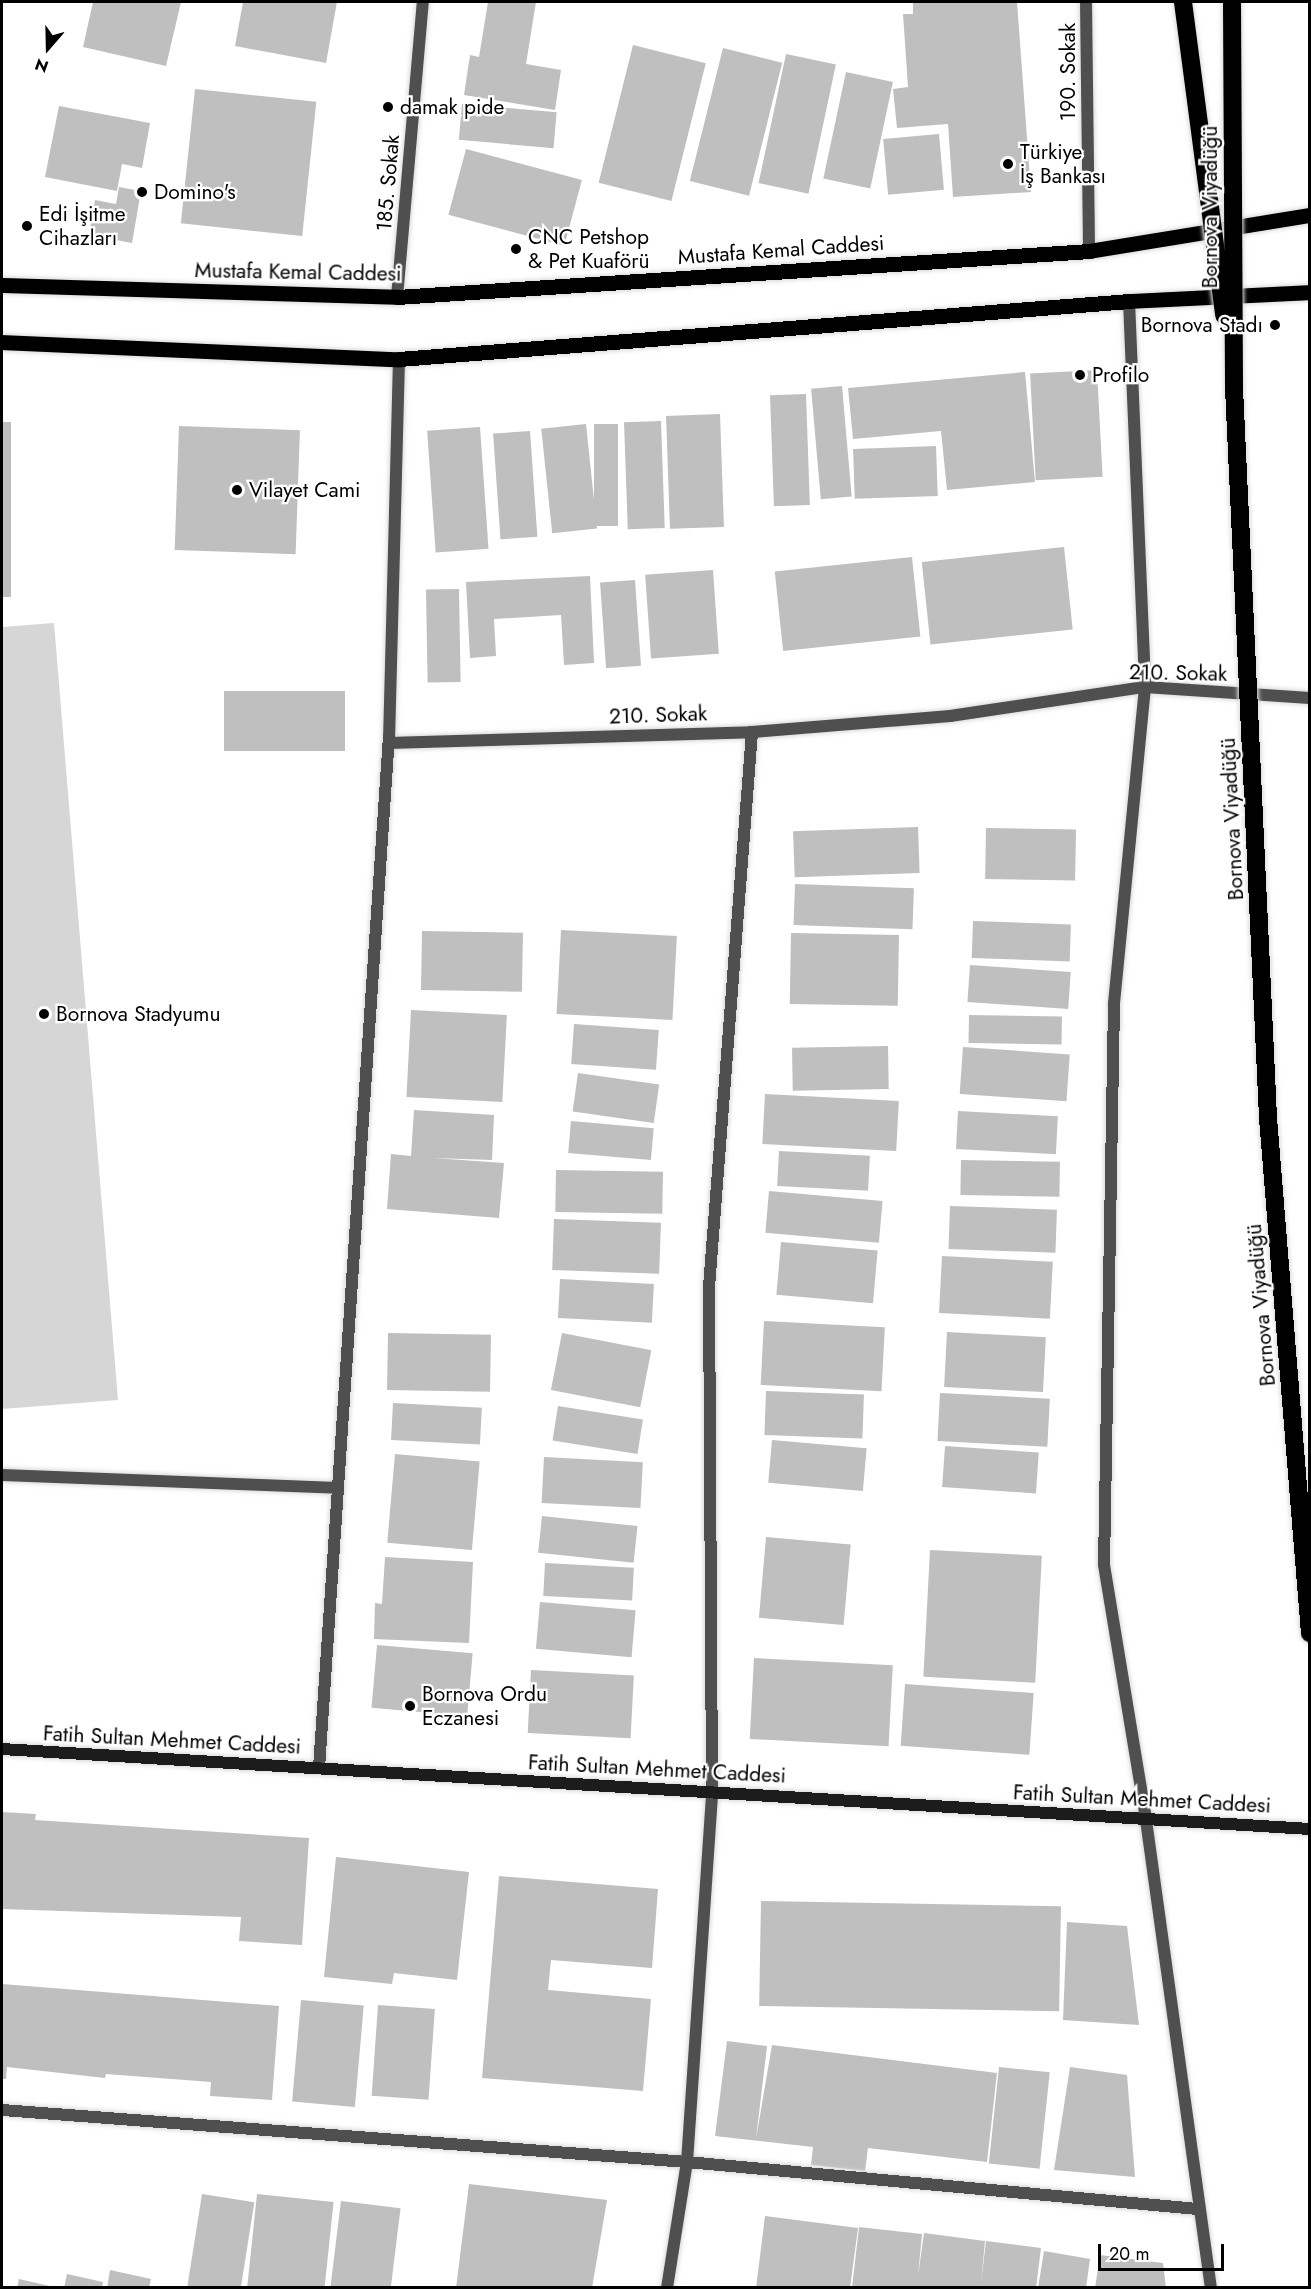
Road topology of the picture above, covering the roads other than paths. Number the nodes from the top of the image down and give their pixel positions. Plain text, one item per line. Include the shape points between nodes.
1 (423, 2) edge
2 (1086, 2) edge
3 (1183, 2) edge
4 (1232, 2) edge
5 (1310, 215) edge
6 (1089, 251) junction
7 (2, 285) edge
8 (1310, 292) edge
9 (397, 297) junction
10 (1129, 301) junction
11 (2, 342) edge
12 (399, 359) junction
13 (1234, 388) junction
14 (1144, 687) junction
15 (1310, 698) edge
16 (389, 732) junction
17 (752, 732) junction
18 (2, 1475) edge
19 (338, 1488) junction
20 (1310, 1633) edge
21 (2, 1749) edge
22 (319, 1768) junction
23 (711, 1791) junction
24 (1146, 1820) junction
25 (1310, 1829) edge
26 (2, 2110) edge
27 (687, 2162) junction
28 (1198, 2209) junction
29 (667, 2288) edge
30 (1211, 2288) edge

1 - 9 street, 185. Sokak
2 - 6 street, 190. Sokak
3 - 13 highway, bridge
4 - 13 highway, Bornova Viyadüğü, bridge
5 - 6 main road, Mustafa Kemal Caddesi
6 - 9 main road, Mustafa Kemal Caddesi
7 - 9 main road, Mustafa Kemal Caddesi
8 - 10 main road
10 - 12 main road
10 - 14 street
11 - 12 main road
12 - 16 street
13 - 20 highway, Bornova Viyadüğü, bridge via 1268,1118
14 - 15 street, 210. Sokak
14 - 17 street, 210. Sokak via 950,716
14 - 24 street via 1114,1004 1104,1565
16 - 17 street, 210. Sokak via 389,743
16 - 19 street
17 - 23 street via 709,1287
18 - 19 street
19 - 22 street
21 - 22 main road, Fatih Sultan Mehmet Caddesi
22 - 23 main road, Fatih Sultan Mehmet Caddesi
23 - 24 main road, Fatih Sultan Mehmet Caddesi
23 - 27 street
24 - 25 main road, Fatih Sultan Mehmet Caddesi
24 - 28 street
26 - 27 street
27 - 28 street
27 - 29 street
28 - 30 street

